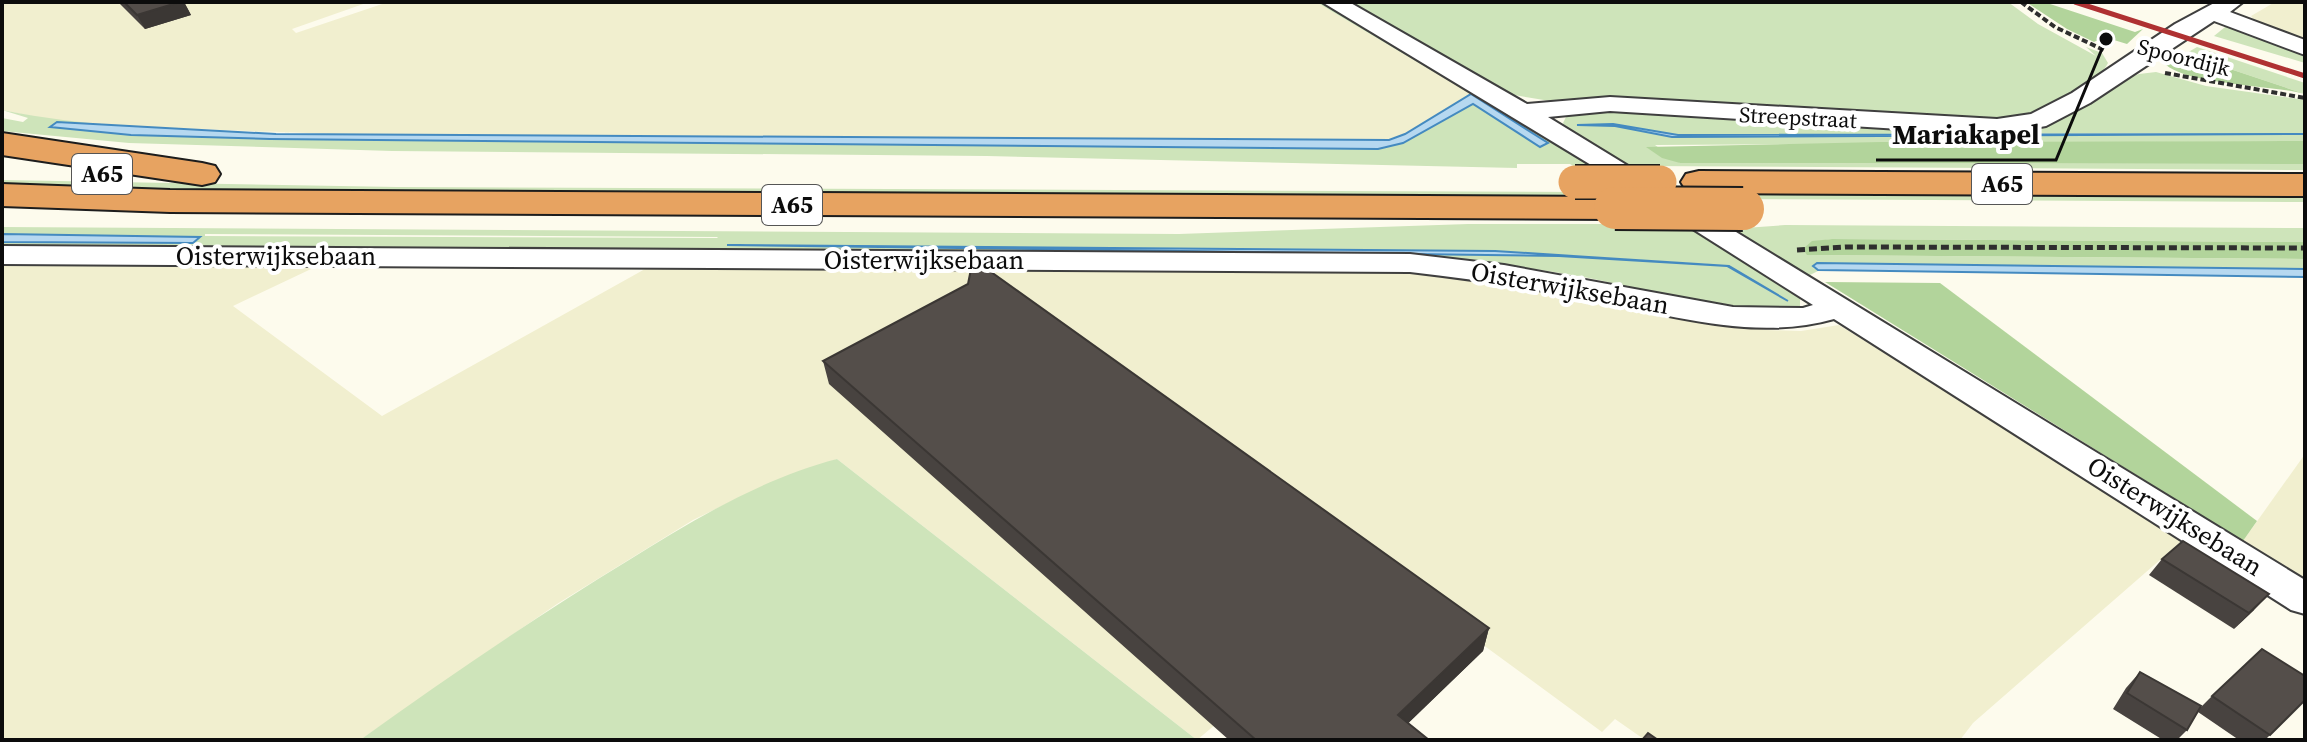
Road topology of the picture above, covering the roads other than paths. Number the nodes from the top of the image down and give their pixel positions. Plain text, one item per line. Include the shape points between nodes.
1 (1333, 2) edge
2 (2223, 7) edge
3 (2305, 48) edge
4 (1522, 112) junction
5 (2, 144) edge
6 (2, 173) edge
7 (202, 174) junction
8 (2305, 185) edge
9 (2, 195) edge
10 (170, 201) junction
11 (2, 208) edge
12 (2305, 211) edge
13 (2, 255) edge
14 (1839, 308) junction
15 (2305, 599) edge

1 - 4 street, Oisterwijksebaan
2 - 3 street
2 - 4 street, Streepstraat via 2055,112 2037,121 1997,127 1610,104
4 - 14 street, Oisterwijksebaan
5 - 7 highway, A65
6 - 7 highway, A65
7 - 8 highway, A65, bridge
9 - 10 highway, A65
10 - 11 highway, A65
10 - 12 highway, A65, bridge
13 - 14 street, Oisterwijksebaan via 1410,263 1504,274 1733,317 1803,318
14 - 15 street, Oisterwijksebaan

